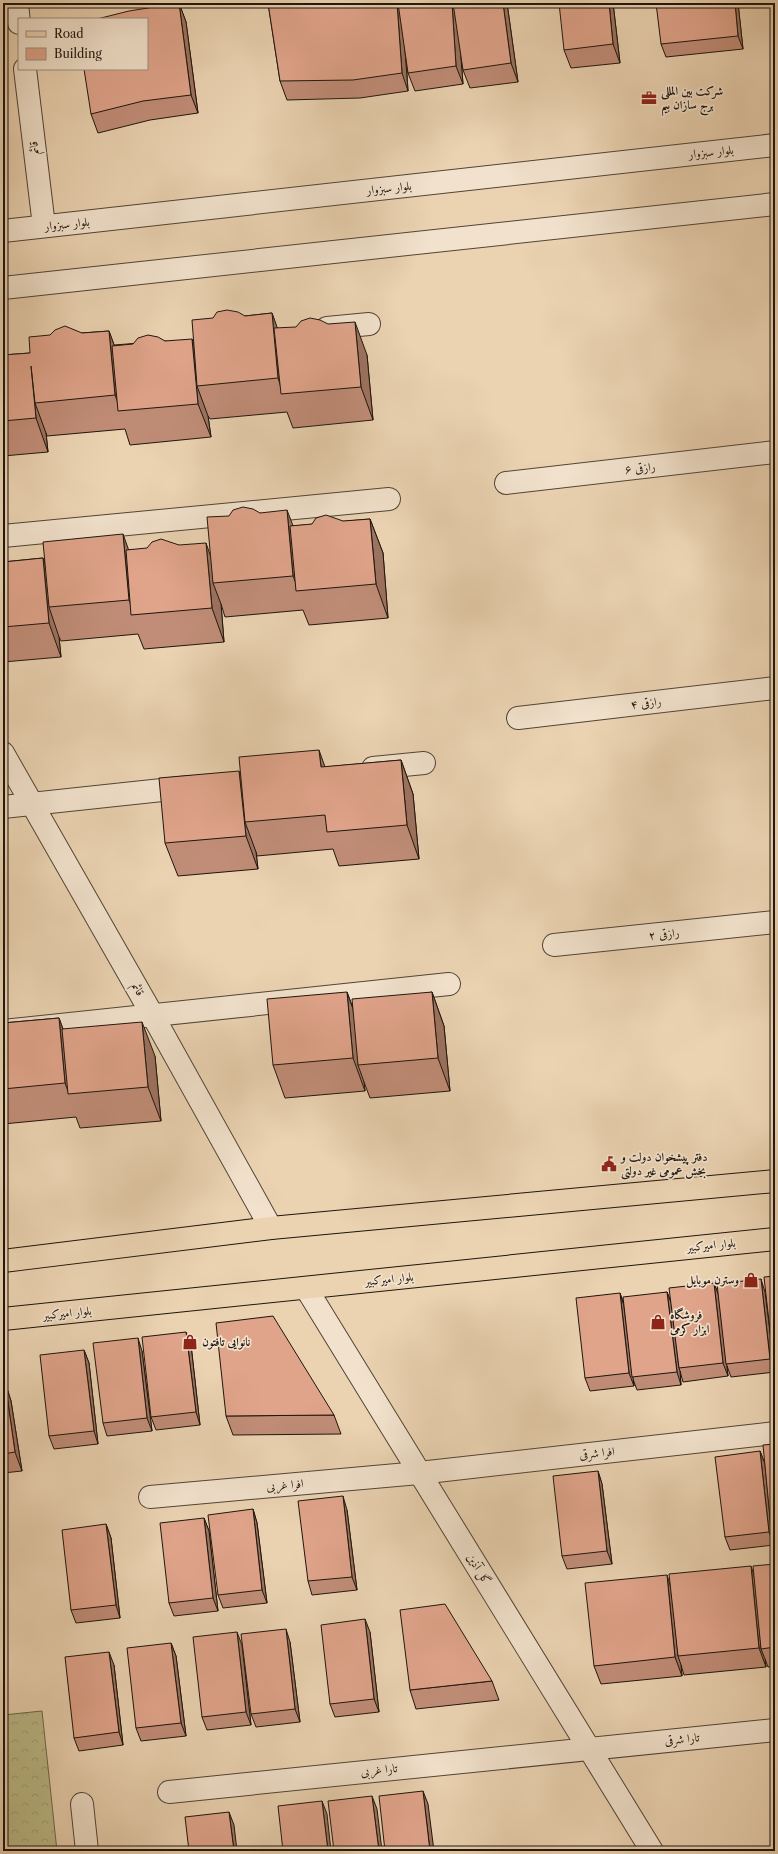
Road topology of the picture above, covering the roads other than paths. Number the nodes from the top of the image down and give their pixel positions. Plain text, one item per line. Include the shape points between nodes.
1 (17, 3) edge
2 (18, 18) edge
3 (25, 70) edge
4 (775, 145) edge
5 (775, 204) edge
6 (44, 226) junction
7 (3, 231) edge
8 (3, 288) edge
9 (369, 324) dead end
10 (307, 330) edge
11 (775, 452) edge
12 (506, 483) dead end
13 (389, 498) dead end
14 (3, 536) edge
15 (775, 688) edge
16 (518, 718) dead end
17 (3, 753) edge
18 (424, 763) dead end
19 (354, 770) edge
20 (213, 785) edge
21 (33, 804) junction
22 (3, 807) edge
23 (775, 922) edge
24 (554, 946) dead end
25 (449, 984) dead end
26 (153, 1016) junction
27 (3, 1031) edge
28 (775, 1180) edge
29 (270, 1228) junction
30 (775, 1239) edge
31 (3, 1260) edge
32 (306, 1288) junction
33 (3, 1319) edge
34 (775, 1433) edge
35 (419, 1473) junction
36 (150, 1497) dead end
37 (775, 1730) edge
38 (589, 1749) junction
39 (169, 1792) dead end
40 (82, 1804) dead end
41 (87, 1851) edge
42 (652, 1851) edge

1 - 2 street
3 - 6 street, قائم
4 - 6 street, بلوار سبزوار
5 - 8 street
6 - 7 street, بلوار سبزوار
9 - 10 street
11 - 12 street, رازقی ۶
13 - 14 street
15 - 16 street, رازقی ۴
17 - 21 street, قائم
18 - 19 street
20 - 21 street
21 - 22 street
21 - 26 street, قائم
23 - 24 street, رازقی ۲
25 - 26 street
26 - 27 street
26 - 29 street, قائم
28 - 29 main road
29 - 31 main road
30 - 32 main road, بلوار امیرکبیر
32 - 33 main road, بلوار امیرکبیر
32 - 35 street, گل آذین
34 - 35 street, افرا شرقی
35 - 36 street, افرا غربی
35 - 38 street, گل آذین
37 - 38 street, تارا شرقی
38 - 39 street, تارا غربی
38 - 42 street, گل آذین
40 - 41 street

